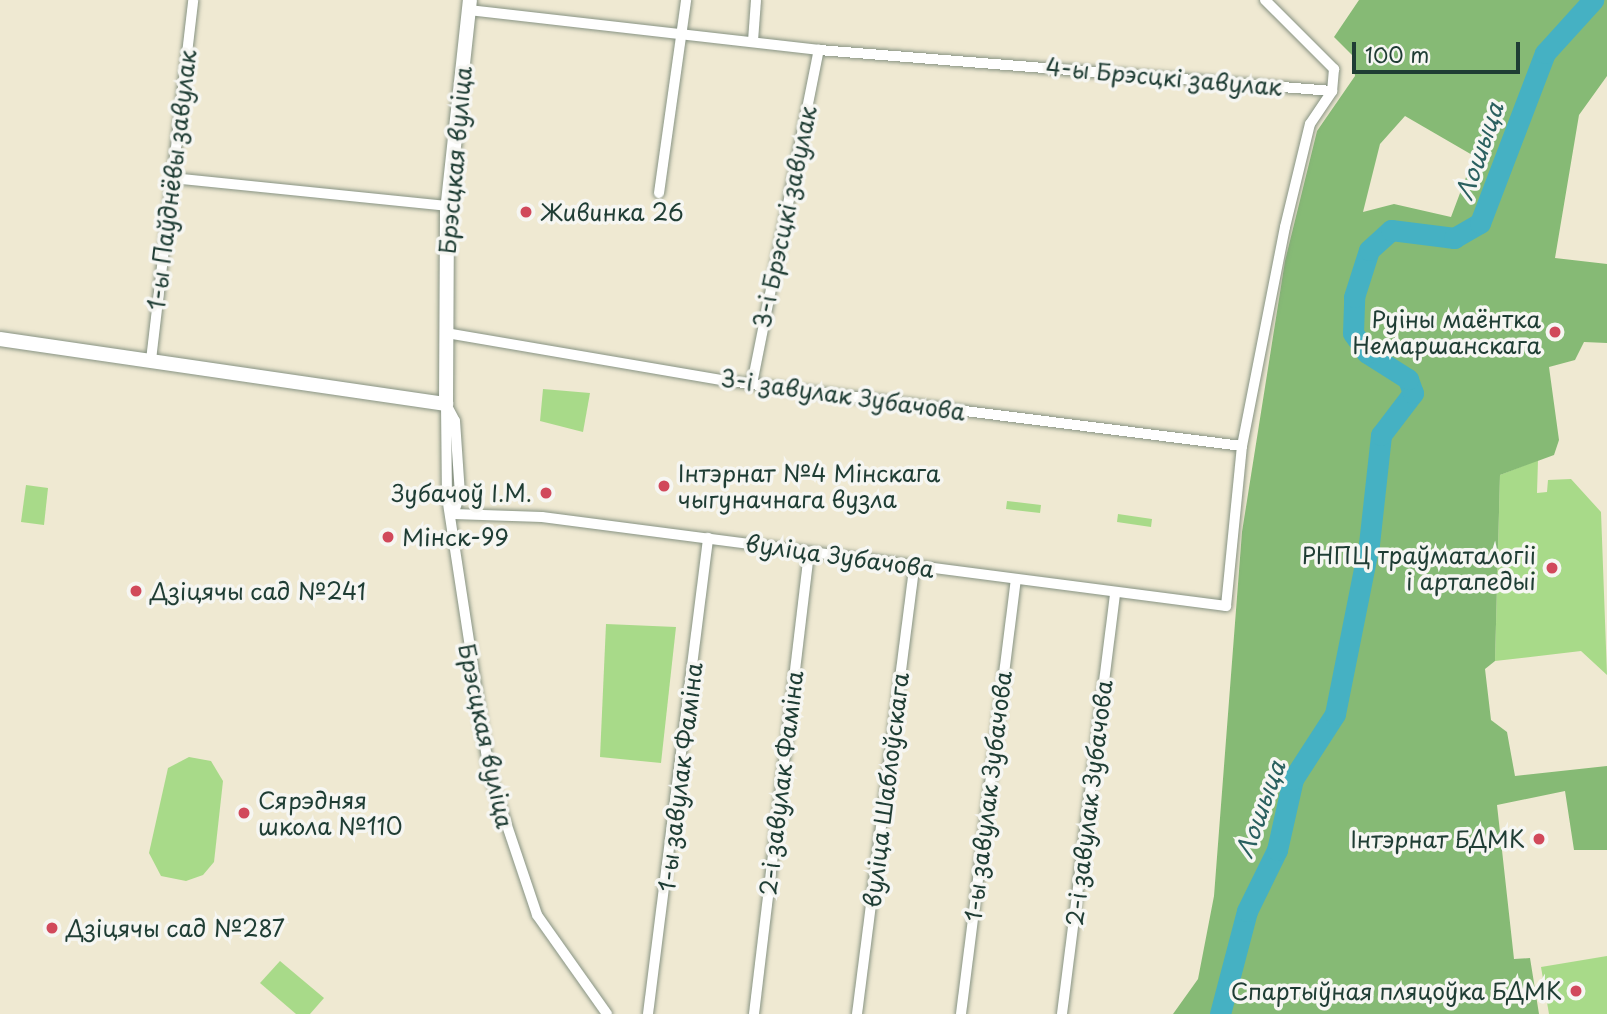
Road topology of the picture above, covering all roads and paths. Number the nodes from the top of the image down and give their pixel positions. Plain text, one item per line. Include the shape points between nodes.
1 (193, 0) edge
2 (686, 0) edge
3 (756, 0) edge
4 (1265, 0) edge
5 (469, 5) edge
6 (682, 34) junction
7 (753, 41) junction
8 (819, 50) junction
9 (1332, 91) junction
10 (172, 178) junction
11 (659, 193) dead end
12 (447, 206) junction
13 (446, 333) junction
14 (0, 339) edge
15 (151, 360) junction
16 (752, 384) junction
17 (446, 404) junction
18 (1242, 446) junction
19 (453, 514) junction
20 (708, 538) junction
21 (809, 552) junction
22 (914, 566) junction
23 (1016, 579) junction
24 (1115, 593) junction
25 (607, 1014) edge
26 (648, 1014) edge
27 (754, 1014) edge
28 (857, 1014) edge
29 (961, 1014) edge
30 (1062, 1014) edge

1 - 10 street, 1-ы Паўднёвы завулак
2 - 6 street
3 - 7 street
4 - 9 street via 1334,69
5 - 6 street, 4-ы Брэсцкі завулак
5 - 12 street, Брэсцкая вуліца
6 - 7 street, 4-ы Брэсцкі завулак
6 - 11 street
7 - 8 street, 4-ы Брэсцкі завулак
8 - 9 street, 4-ы Брэсцкі завулак
8 - 16 street, 3-і Брэсцкі завулак
9 - 18 street via 1310,124
10 - 12 street
10 - 15 street, 1-ы Паўднёвы завулак
12 - 13 street, Брэсцкая вуліца
13 - 16 street, 3-і завулак Зубачова
13 - 17 street, Брэсцкая вуліца
14 - 15 street
15 - 17 street
16 - 18 street, 3-і завулак Зубачова
17 - 19 street, Брэсцкая вуліца via 454,421 460,495
18 - 24 street, вуліца Зубачова via 1226,606
19 - 20 street, вуліца Зубачова via 542,517
19 - 25 street, Брэсцкая вуліца via 477,715 504,829 537,915
20 - 21 street, вуліца Зубачова
20 - 26 street, 1-ы завулак Фаміна
21 - 22 street, вуліца Зубачова
21 - 27 street, 2-і завулак Фаміна
22 - 23 street, вуліца Зубачова
22 - 28 street, вуліца Шаблоўскага
23 - 24 street, вуліца Зубачова
23 - 29 street, 1-ы завулак Зубачова
24 - 30 street, 2-і завулак Зубачова

